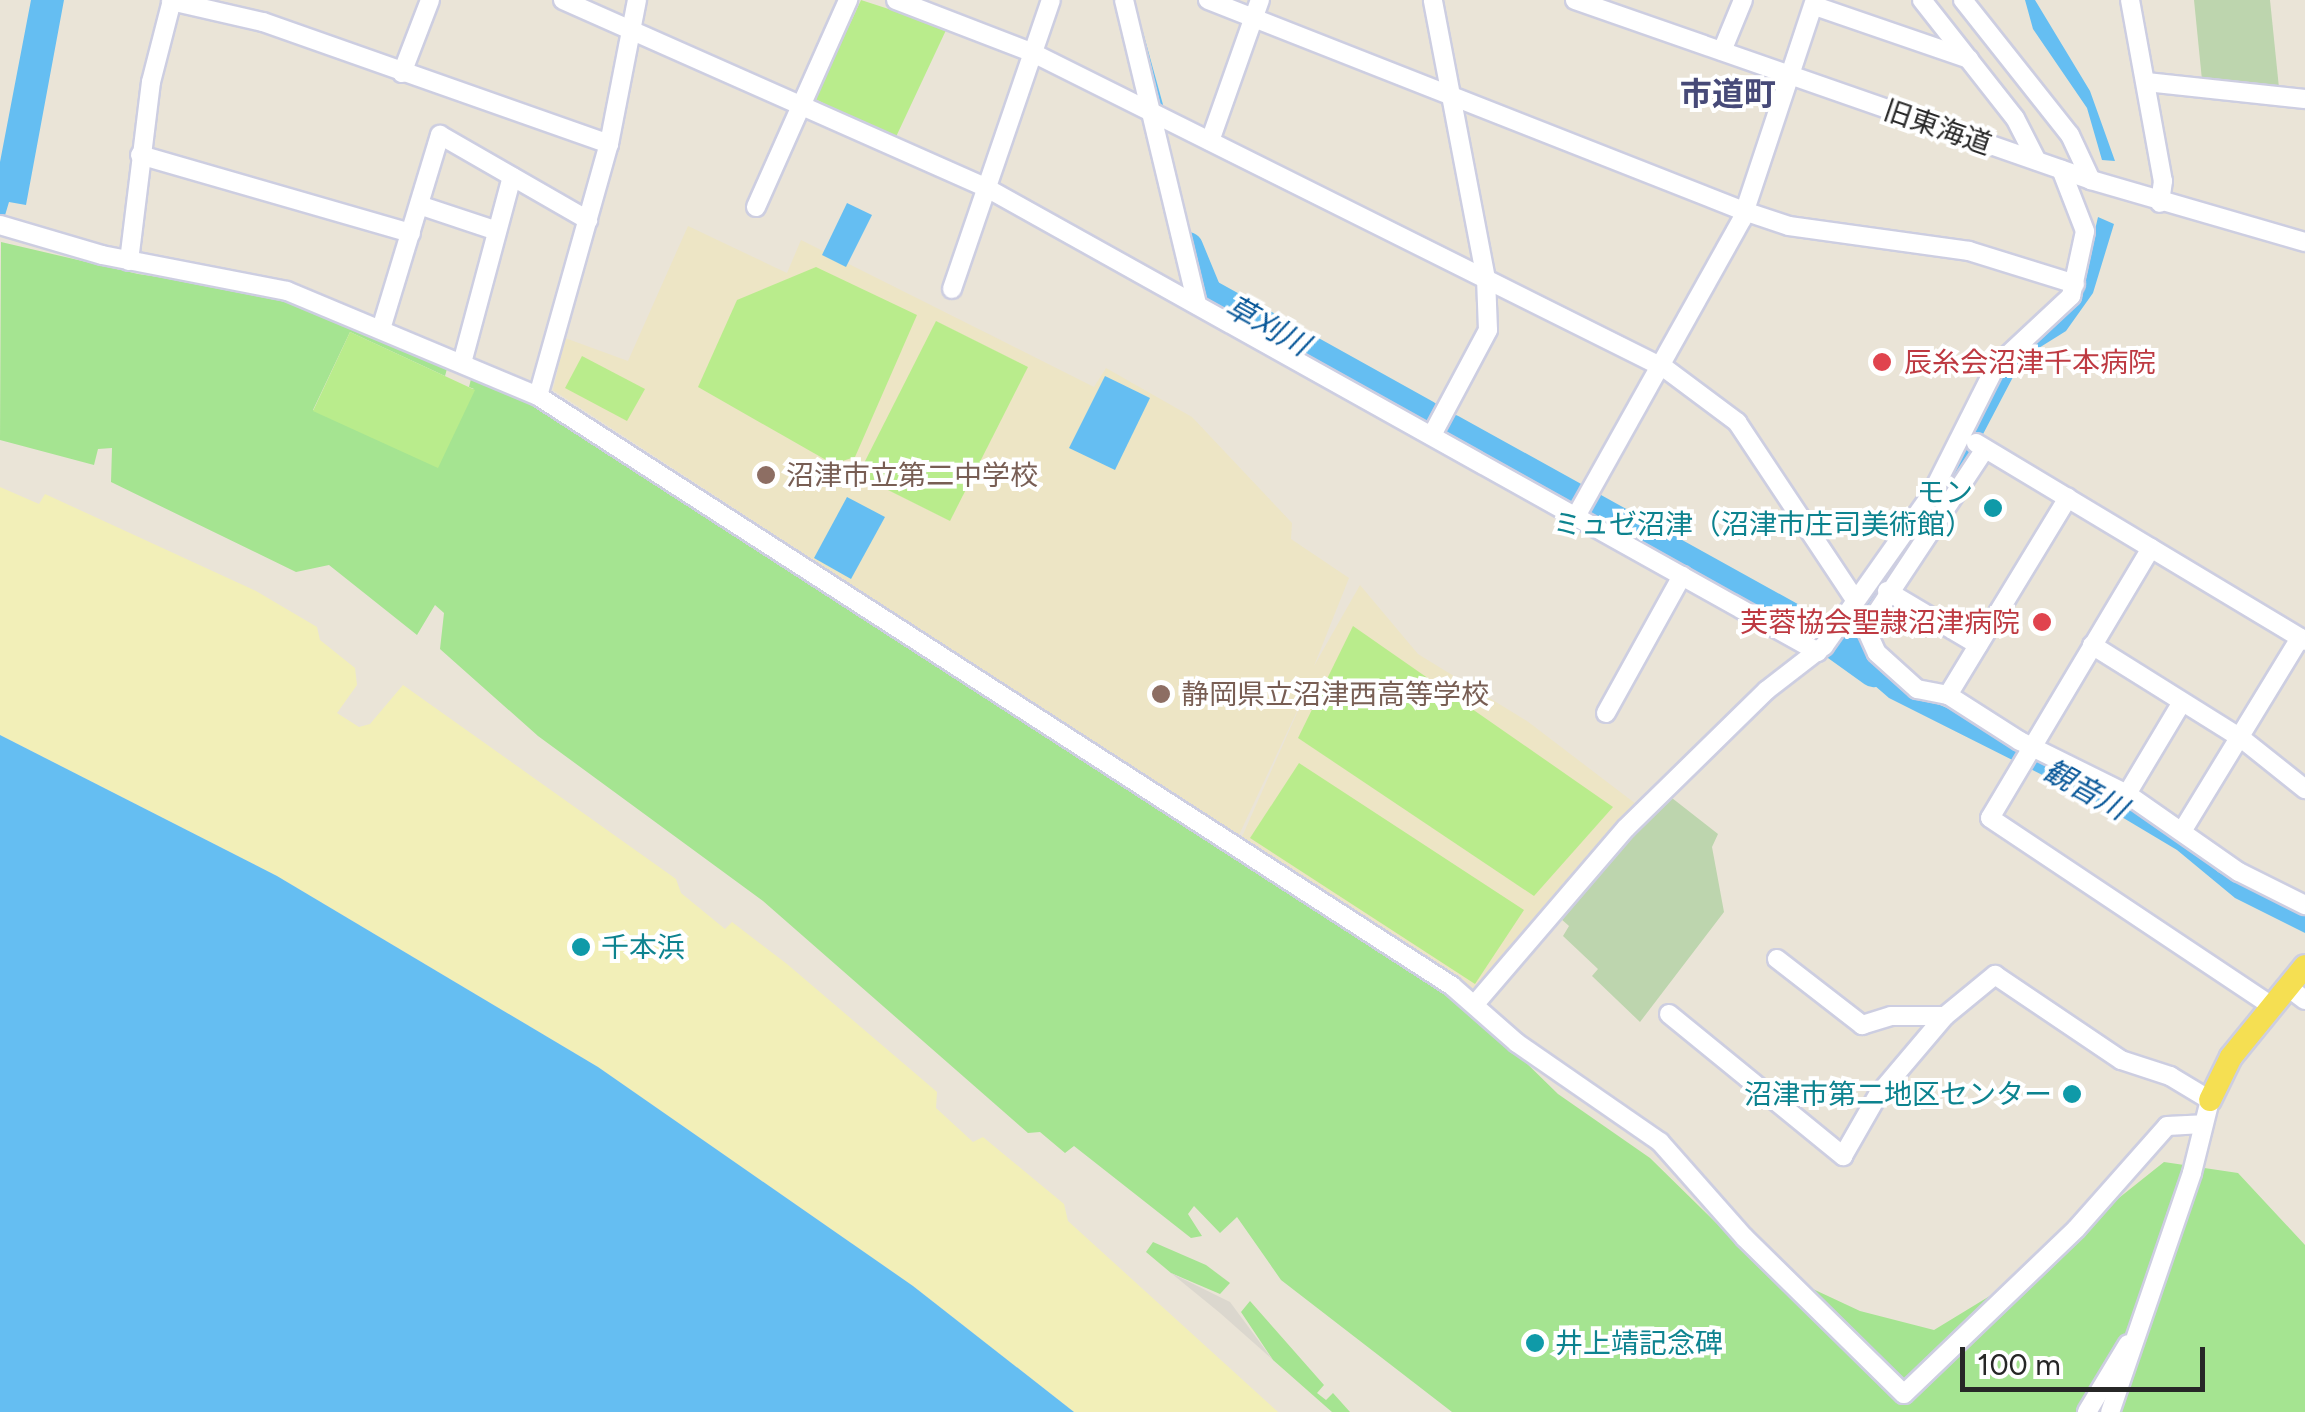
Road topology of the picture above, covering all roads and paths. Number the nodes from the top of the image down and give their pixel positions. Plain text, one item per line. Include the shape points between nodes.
1 (172, 0) edge
2 (430, 0) edge
3 (563, 0) edge
4 (638, 0) edge
5 (848, 0) edge
6 (896, 0) edge
7 (1051, 0) edge
8 (1124, 0) edge
9 (1208, 0) edge
10 (1434, 0) edge
11 (1575, 0) edge
12 (1743, 0) edge
13 (1922, 0) edge
14 (1963, 0) edge
15 (2130, 0) edge
16 (1815, 3) edge
17 (1257, 9) edge
18 (633, 26) junction
19 (1722, 51) junction
20 (1033, 53) junction
21 (1969, 59) junction
22 (402, 73) junction
23 (1789, 75) junction
24 (2146, 82) junction
25 (1451, 98) junction
26 (2305, 99) edge
27 (802, 102) junction
28 (1152, 113) junction
29 (1210, 141) junction
30 (609, 144) junction
31 (140, 155) junction
32 (2036, 161) junction
33 (2061, 170) junction
34 (512, 177) junction
35 (2091, 180) junction
36 (985, 187) junction
37 (2160, 202) junction
38 (419, 205) junction
39 (756, 208) dead end
40 (1744, 211) junction
41 (588, 220) junction
42 (0, 225) edge
43 (498, 231) junction
44 (411, 232) junction
45 (2305, 242) edge
46 (129, 260) junction
47 (1486, 279) junction
48 (2075, 284) junction
49 (952, 289) dead end
50 (1197, 304) junction
51 (381, 329) junction
52 (462, 363) junction
53 (1659, 366) junction
54 (538, 396) junction
55 (1963, 434) junction
56 (1432, 435) junction
57 (1985, 449) junction
58 (2068, 498) junction
59 (1574, 518) junction
60 (2152, 548) junction
61 (1682, 576) junction
62 (1888, 591) junction
63 (1854, 598) junction
64 (1838, 624) junction
65 (1866, 631) junction
66 (2303, 640) edge
67 (1978, 645) junction
68 (2092, 645) junction
69 (1818, 652) junction
70 (1948, 695) junction
71 (2182, 702) junction
72 (1606, 713) dead end
73 (2241, 738) junction
74 (2030, 745) junction
75 (2305, 789) edge
76 (2126, 794) junction
77 (2184, 828) junction
78 (2305, 905) edge
79 (1777, 959) dead end
80 (2305, 966) edge
81 (2297, 994) edge
82 (1475, 1004) junction
83 (2273, 1008) junction
84 (1670, 1014) dead end
85 (1945, 1016) junction
86 (2210, 1100) junction
87 (2204, 1124) junction
88 (2132, 1340) junction
89 (2087, 1412) edge
90 (2110, 1412) edge

1 - 22 street via 263,22
1 - 31 street
2 - 22 street
3 - 18 street
4 - 18 street
5 - 27 street
6 - 20 street
7 - 20 street
8 - 28 street
9 - 17 street
10 - 25 street
11 - 19 street, 旧東海道
12 - 19 street
13 - 21 street
14 - 35 street via 2070,134
15 - 24 street
16 - 21 street
16 - 23 street
17 - 25 street
17 - 29 street
18 - 27 street
18 - 30 street
19 - 23 street, 旧東海道
20 - 28 street
20 - 36 street
21 - 32 street via 2025,132
22 - 30 street
23 - 32 street, 旧東海道
23 - 40 street
24 - 26 street
24 - 37 street via 2163,181
25 - 40 street
25 - 47 street
27 - 36 street
27 - 39 street
28 - 29 street
28 - 50 street
29 - 47 street
30 - 41 street
31 - 44 street
31 - 46 street
32 - 33 street, 旧東海道
33 - 35 street, 旧東海道
33 - 48 street via 2085,231
34 - 38 street via 440,136
34 - 41 street
34 - 43 street
35 - 37 street, 旧東海道
36 - 49 street
36 - 50 street
37 - 45 street, 旧東海道
38 - 43 street
38 - 44 street
40 - 48 street via 1790,226 1969,251
40 - 53 street
41 - 54 street
42 - 46 street
43 - 52 street
44 - 51 street
46 - 51 street via 287,291
47 - 53 street
47 - 56 street via 1488,330
48 - 55 street via 2060,312 1996,366
50 - 56 street
51 - 52 street
52 - 54 street
53 - 59 street
53 - 63 street via 1737,422
54 - 82 street
55 - 57 street
55 - 63 street via 1932,495
56 - 59 street
57 - 58 street
57 - 62 street
58 - 60 street
58 - 67 street
59 - 61 street
60 - 66 street
60 - 68 street
61 - 69 street
61 - 72 street
62 - 65 street
62 - 67 street
63 - 64 street
64 - 65 street
64 - 69 street
65 - 70 street via 1898,676
66 - 73 street
67 - 70 street
68 - 71 street
68 - 74 street
69 - 82 street via 1766,690 1626,828
70 - 74 street
71 - 73 street
71 - 76 street
73 - 75 street
73 - 77 street
74 - 76 street
74 - 83 street via 1990,818
76 - 77 street
77 - 78 street via 2239,872
79 - 85 street via 1862,1025 1891,1016
80 - 81 main road
81 - 83 main road
82 - 87 street via 1605,1108 1660,1142 1744,1237 1904,1394 2076,1229 2167,1126
83 - 86 main road via 2231,1058
84 - 85 street via 1843,1156 1878,1096
85 - 86 street via 1994,976 2121,1060
86 - 87 street
87 - 88 street
88 - 89 street
88 - 90 street

